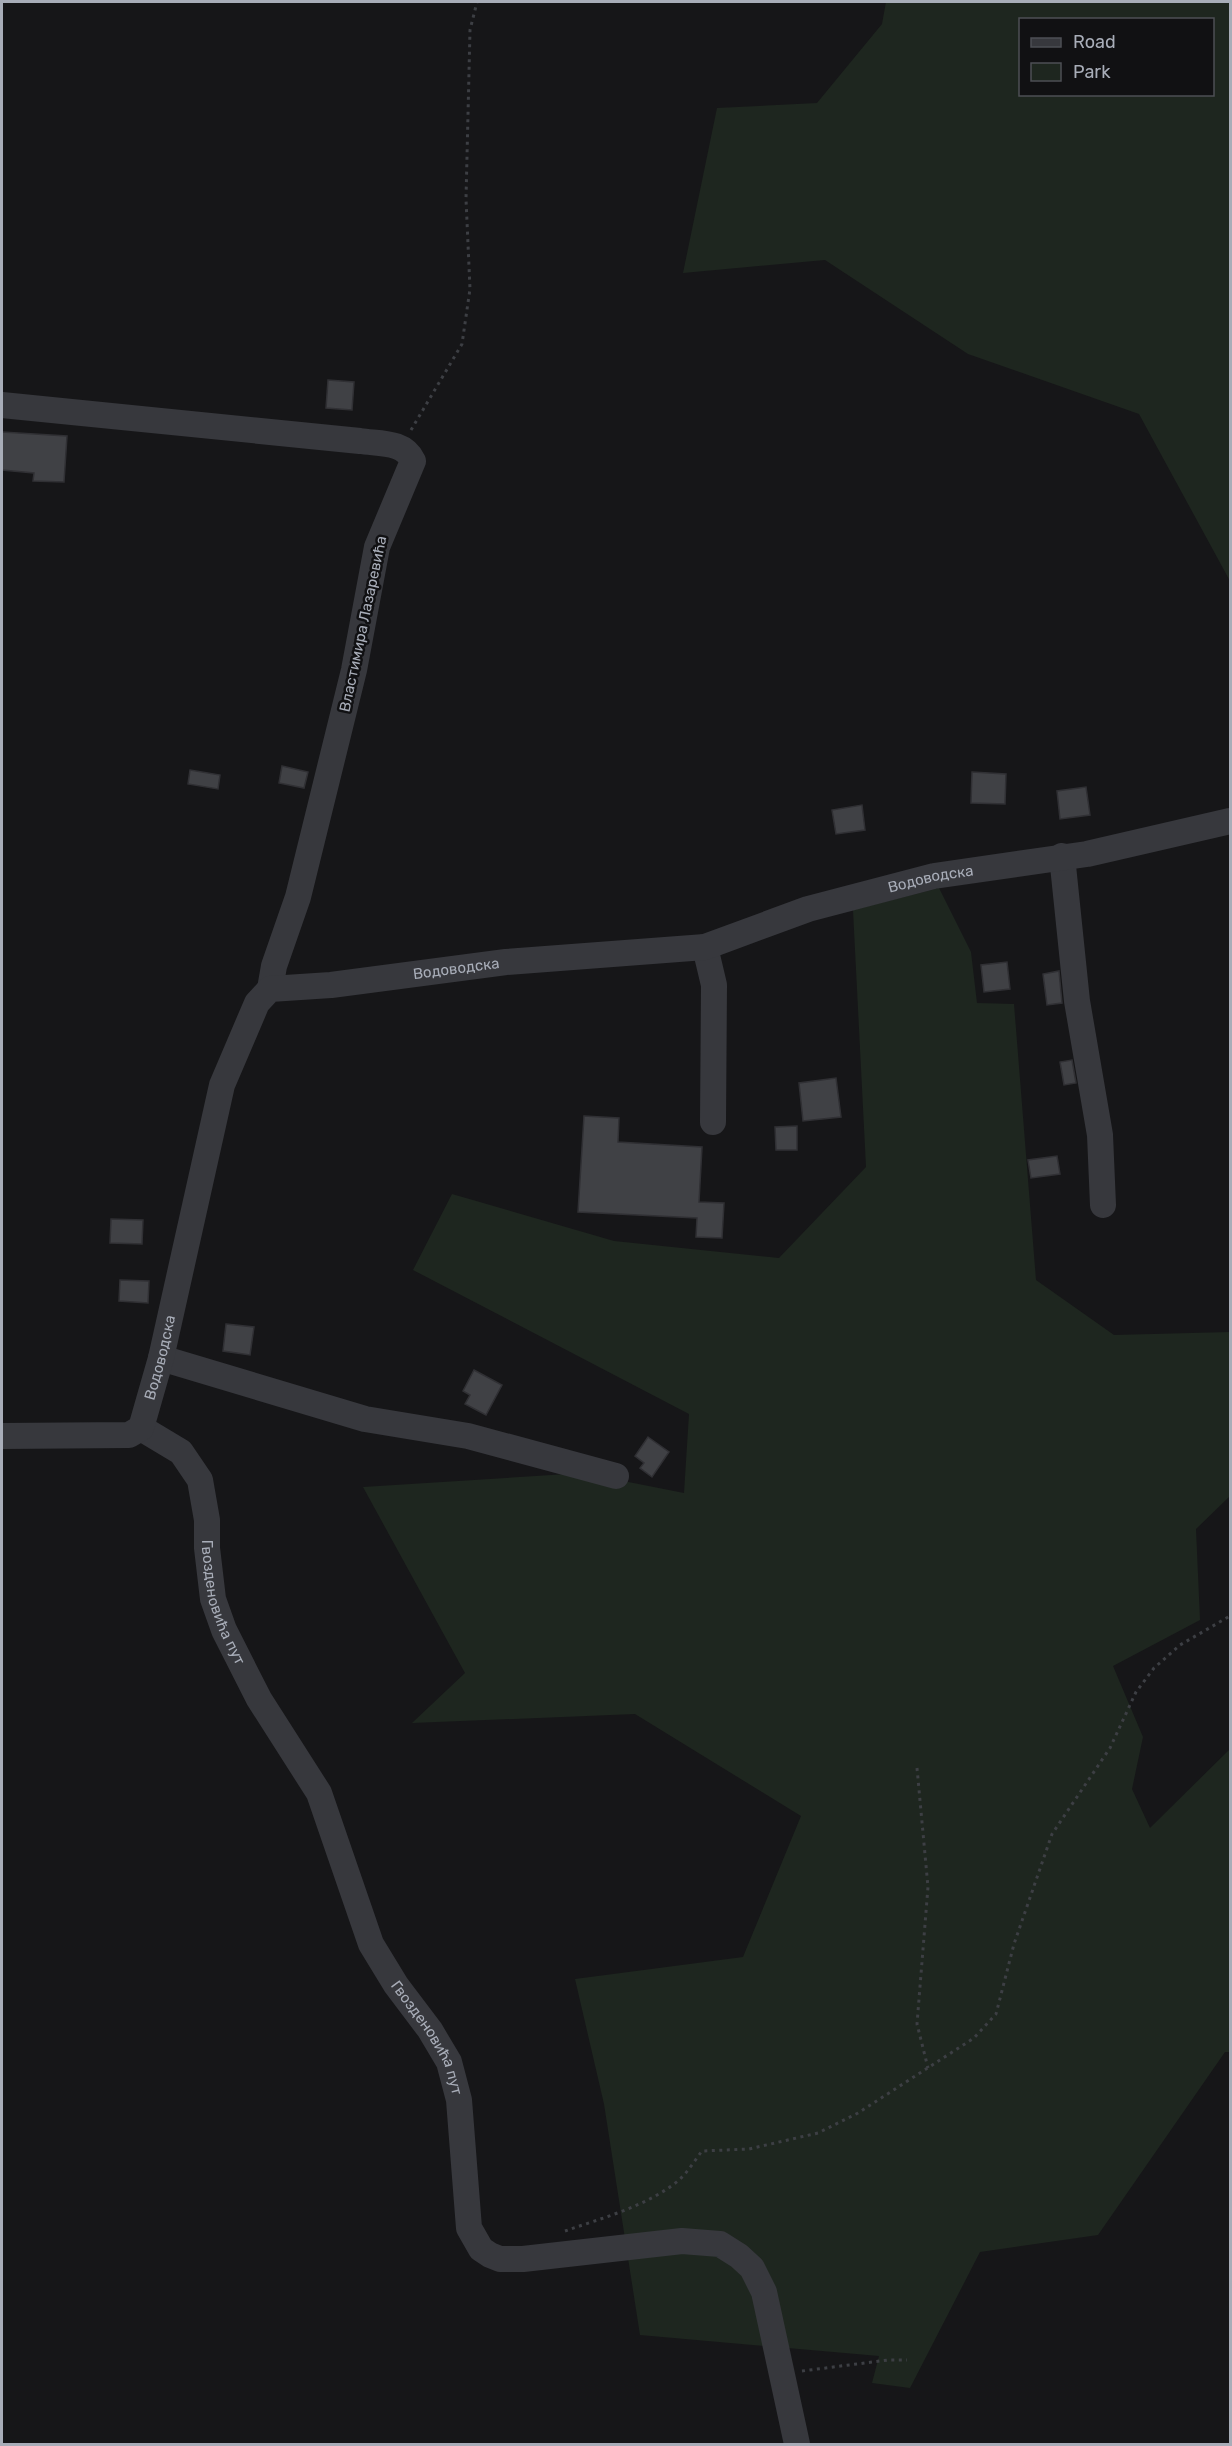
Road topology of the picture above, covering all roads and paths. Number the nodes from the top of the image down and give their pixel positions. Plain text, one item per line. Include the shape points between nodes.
1 (477, 2) edge
2 (2, 405) edge
3 (400, 447) junction
4 (1230, 821) edge
5 (1062, 856) junction
6 (705, 947) junction
7 (270, 989) junction
8 (714, 1122) dead end
9 (1103, 1205) dead end
10 (161, 1358) junction
11 (141, 1428) junction
12 (2, 1436) edge
13 (616, 1476) dead end
14 (1230, 1616) edge
15 (917, 1768) dead end
16 (928, 2068) junction
17 (562, 2232) dead end
18 (907, 2360) dead end
19 (784, 2388) junction
20 (797, 2445) edge

1 - 3 path via 470,30 466,199 470,289 462,344
2 - 3 street
3 - 7 street, Властимира Лазаревића via 408,450 413,461 377,547 352,682 298,897
4 - 5 street, Водоводска via 1087,854
5 - 6 street, Водоводска via 934,876 808,909
5 - 9 street via 1077,1001 1100,1136
6 - 7 street, Водоводска via 506,962
6 - 8 street via 714,986
7 - 10 street, Водоводска via 257,1003 222,1085
10 - 11 street, Водоводска
10 - 13 street via 365,1419 468,1436
11 - 12 street via 129,1435
11 - 19 street, Гвозденовића пут via 181,1452 200,1480 213,1599 224,1630 259,1699 319,1793 371,1944 449,2062 459,2100 469,2228 481,2249 500,2259 523,2259 682,2241 720,2244 752,2268 764,2292
14 - 16 path via 1180,1645 1154,1668 1136,1692 1110,1748 1052,1834 1014,1944 996,2014 974,2038
15 - 16 path via 928,1887 917,2024
16 - 17 path via 858,2113 818,2133 749,2149 702,2151 681,2179 665,2190
18 - 19 path via 799,2371
19 - 20 street, Гвозденовића пут

